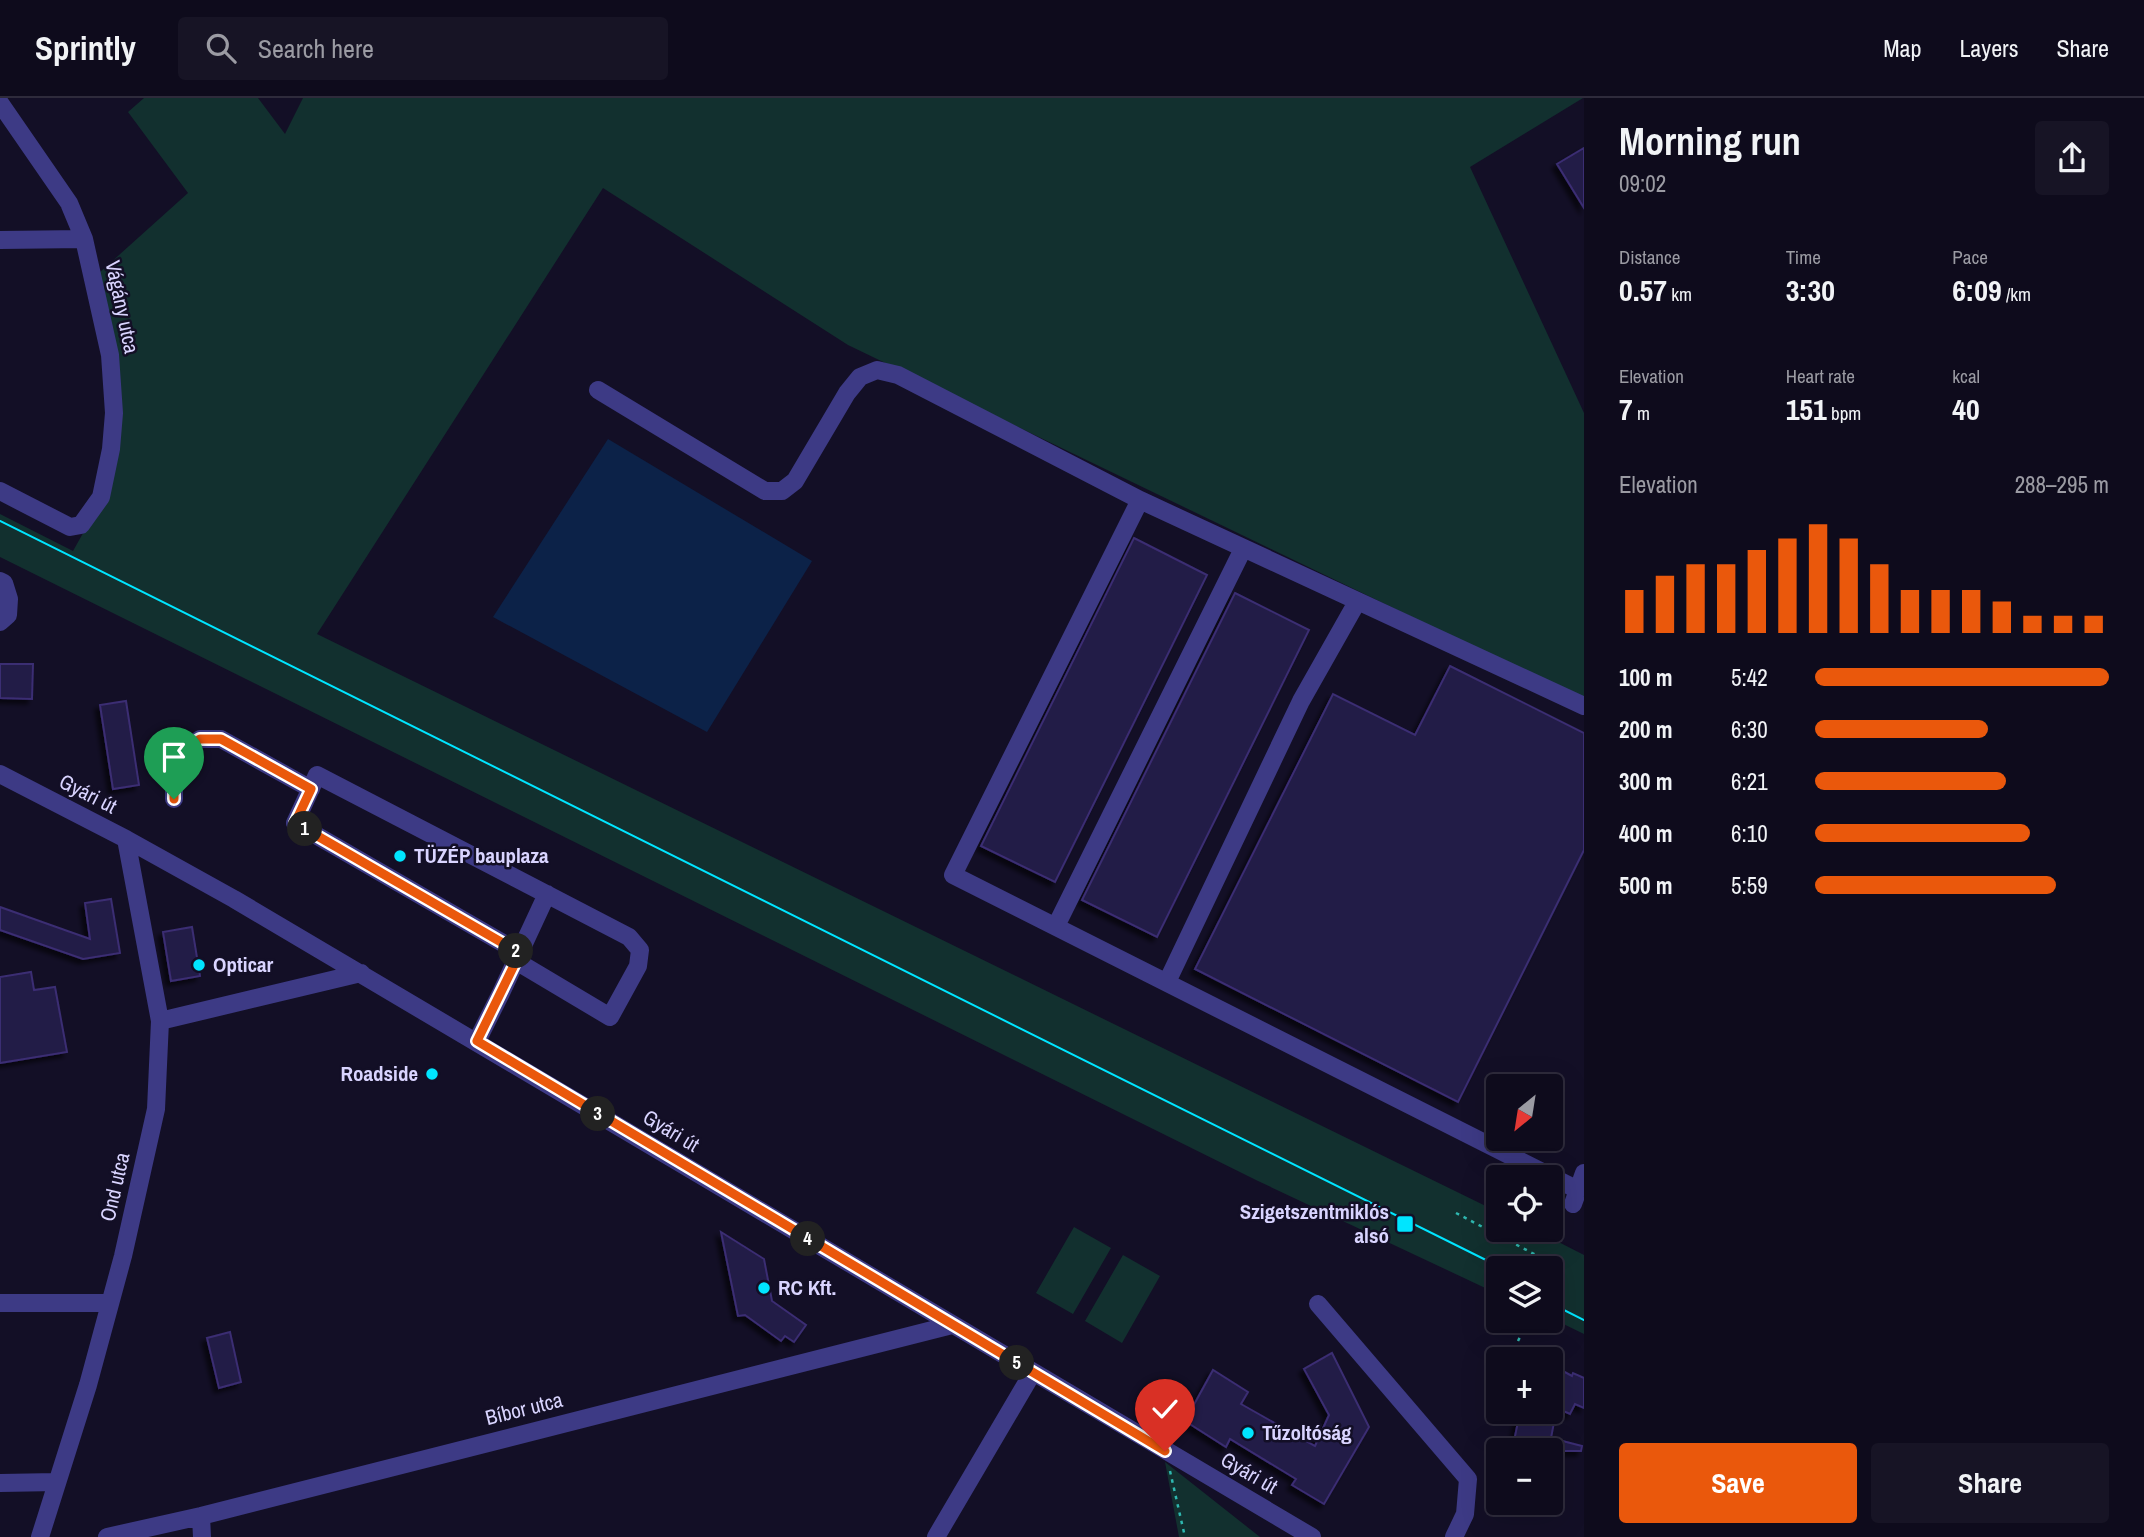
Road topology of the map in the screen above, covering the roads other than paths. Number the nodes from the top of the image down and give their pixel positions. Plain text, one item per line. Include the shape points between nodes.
1 (0, 103) edge
2 (84, 239) junction
3 (0, 240) edge
4 (598, 390) dead end
5 (0, 491) edge
6 (1140, 500) junction
7 (1243, 549) junction
8 (0, 581) edge
9 (4, 596) edge
10 (1357, 601) junction
11 (0, 622) edge
12 (1584, 706) edge
13 (0, 774) edge
14 (311, 789) junction
15 (174, 799) dead end
16 (126, 839) junction
17 (547, 894) junction
18 (1056, 926) junction
19 (518, 957) junction
20 (360, 973) junction
21 (1167, 982) junction
22 (160, 1021) junction
23 (477, 1041) junction
24 (1578, 1189) edge
25 (0, 1303) edge
26 (110, 1303) junction
27 (1318, 1304) dead end
28 (952, 1325) junction
29 (1033, 1372) junction
30 (57, 1482) junction
31 (0, 1483) edge
32 (201, 1516) junction
33 (40, 1537) edge
34 (107, 1537) edge
35 (202, 1537) edge
36 (936, 1537) edge
37 (1312, 1537) edge
38 (1454, 1537) edge

1 - 2 street, Vágány utca via 69,204
2 - 3 street
2 - 5 street, Vágány utca via 110,355 114,413 101,498 84,523 70,527
4 - 6 street via 765,491 782,491 795,481 847,393 860,377 877,370 898,375
6 - 7 street
6 - 18 street via 953,875
7 - 10 street
7 - 18 street
8 - 9 street
9 - 11 street via 8,615
10 - 12 street
10 - 21 street via 1301,701
13 - 16 street, Gyári út
14 - 15 street via 221,739 200,739 186,748 174,766
14 - 17 street via 317,775
14 - 19 street via 295,823
16 - 20 street, Gyári út
16 - 22 street, Ond utca
17 - 19 street
17 - 19 street via 629,937 640,950 638,966 610,1017
18 - 21 street
19 - 23 street
20 - 22 street
20 - 23 street, Gyári út
21 - 24 street
22 - 26 street, Ond utca via 156,1109
23 - 28 street, Gyári út
25 - 26 street
26 - 30 street, Ond utca
27 - 38 street via 1468,1479 1465,1514
28 - 29 street, Gyári út
28 - 32 street, Bíbor utca
29 - 36 street
29 - 37 street, Gyári út
30 - 31 street
30 - 33 street, Ond utca
32 - 34 street, Bíbor utca
32 - 35 street

